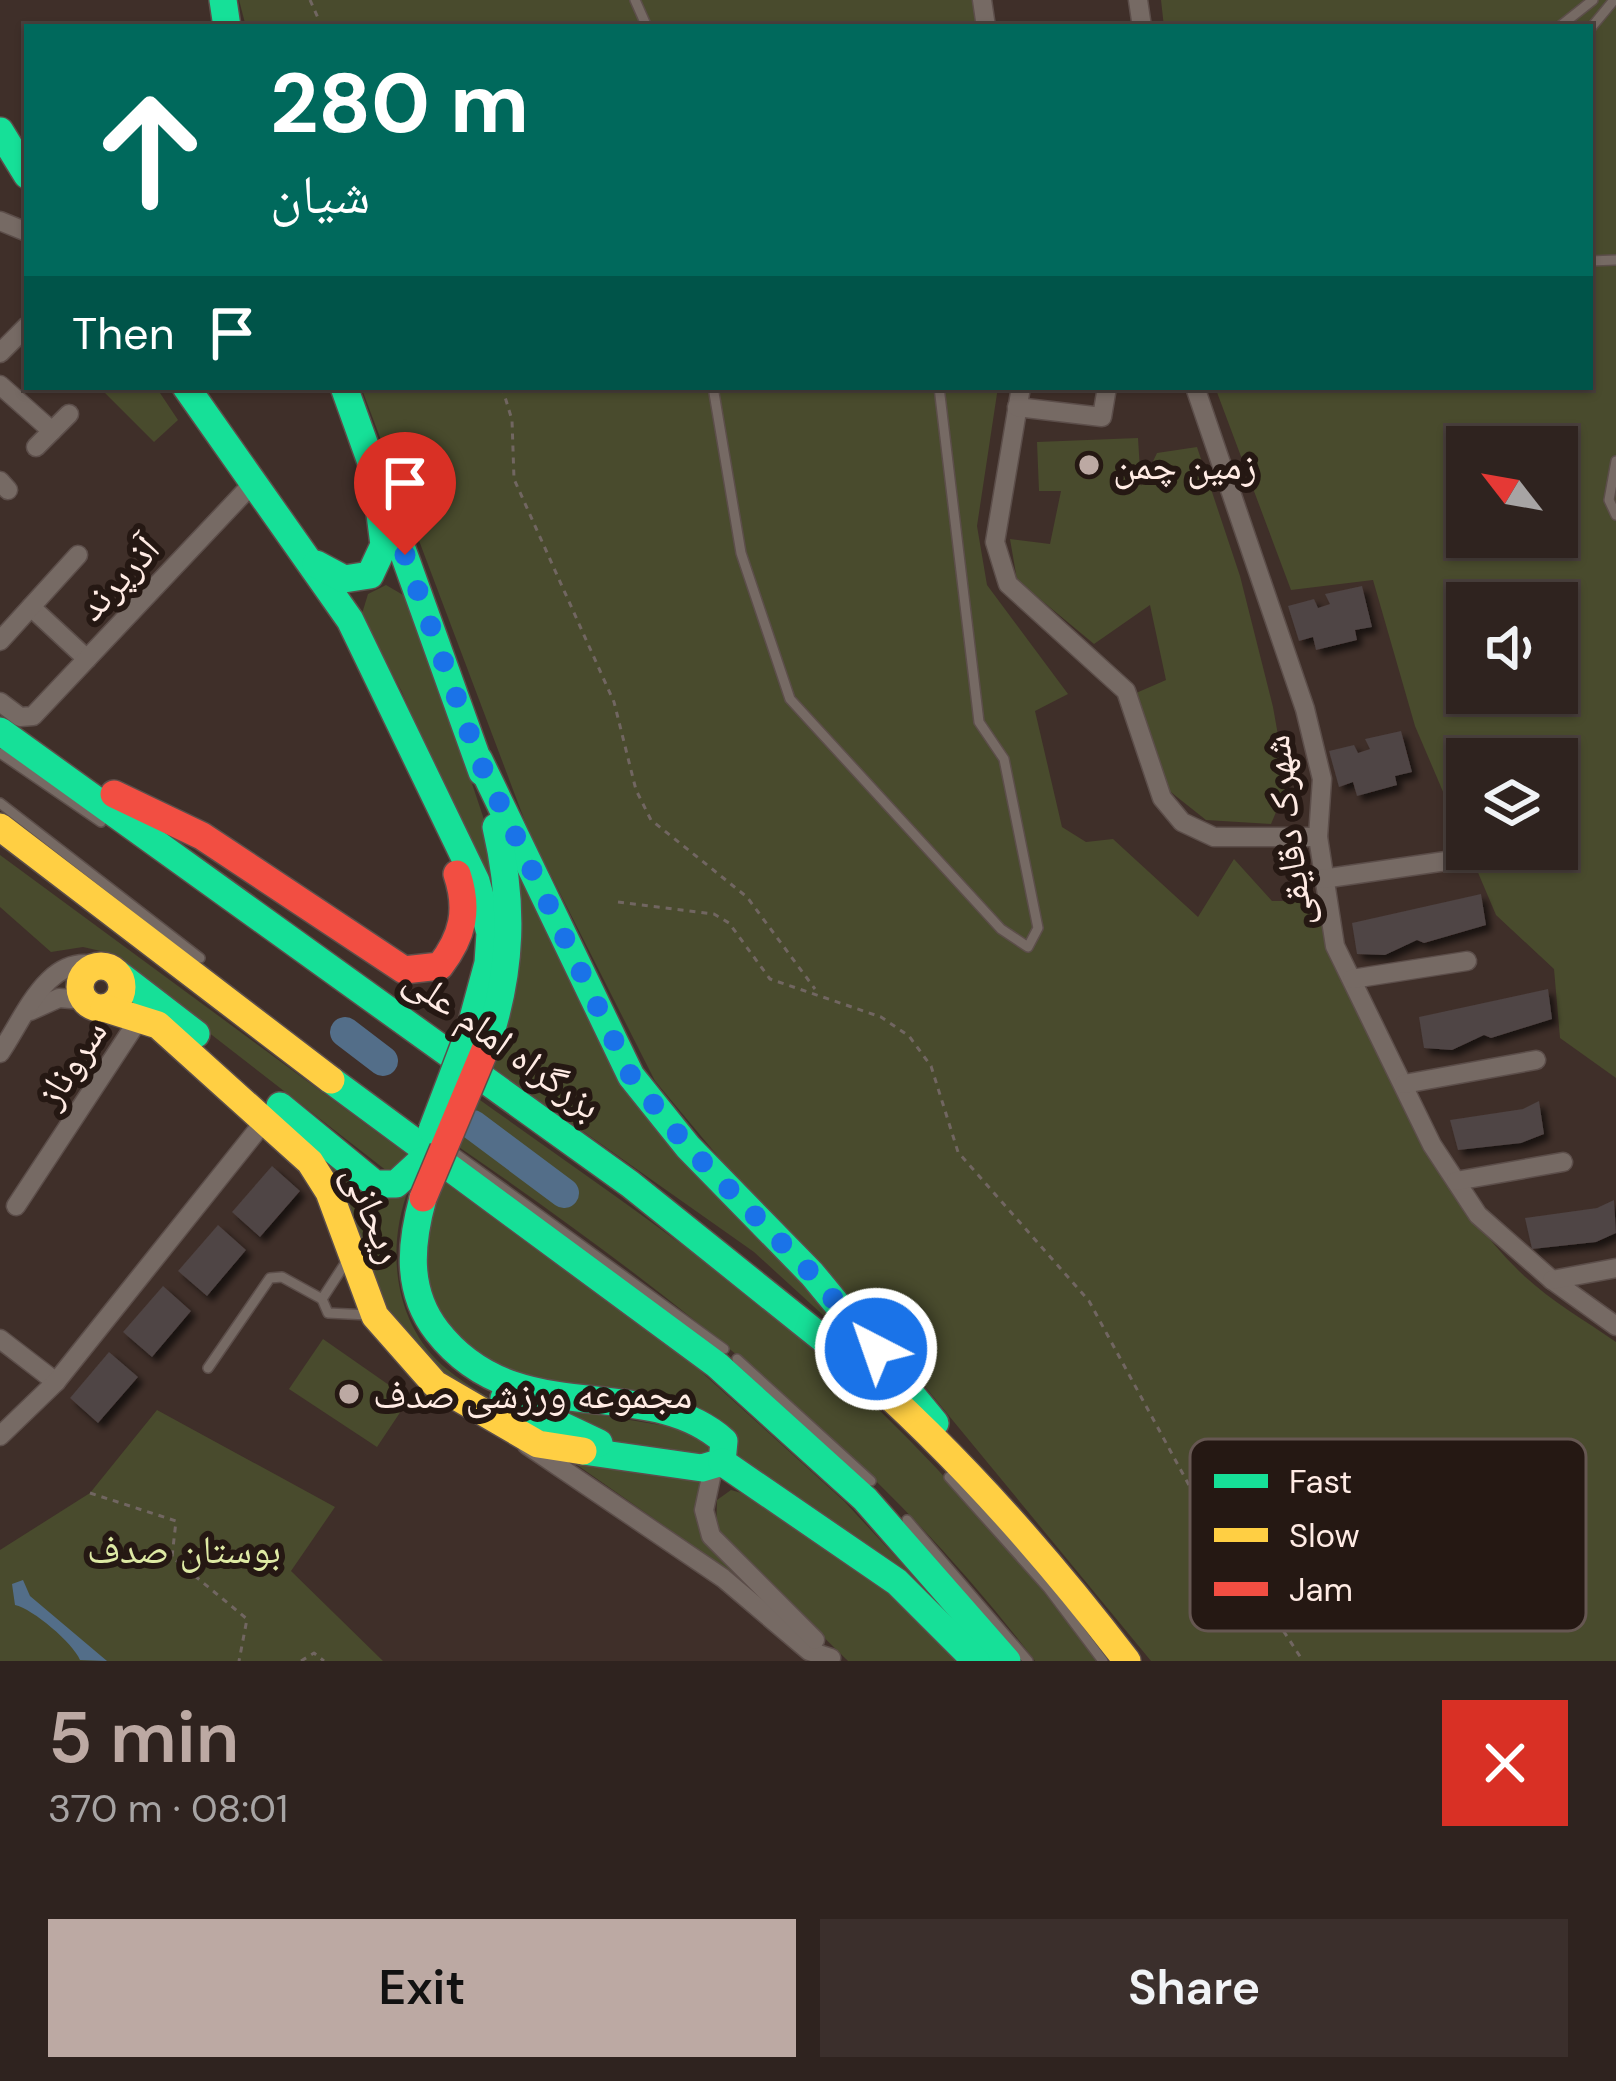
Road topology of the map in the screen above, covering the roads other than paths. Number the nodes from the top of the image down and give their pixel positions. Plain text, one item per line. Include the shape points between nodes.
1 (1593, 0) edge
2 (1613, 0) edge
3 (1563, 24) edge
4 (1593, 25) edge
5 (0, 131) edge
6 (24, 170) edge
7 (24, 329) edge
8 (0, 352) edge
9 (0, 385) edge
10 (188, 390) edge
11 (714, 390) edge
12 (939, 390) edge
13 (1106, 390) edge
14 (1196, 390) edge
15 (347, 393) edge
16 (1019, 397) edge
17 (69, 414) dead end
18 (52, 430) junction
19 (36, 447) dead end
20 (1616, 461) edge
21 (256, 480) junction
22 (1616, 515) edge
23 (78, 555) dead end
24 (308, 559) junction
25 (370, 574) junction
26 (416, 586) junction
27 (31, 608) junction
28 (350, 620) junction
29 (0, 641) edge
30 (87, 659) junction
31 (0, 702) edge
32 (0, 731) edge
33 (13, 750) edge
34 (479, 760) junction
35 (419, 762) junction
36 (0, 803) edge
37 (0, 826) edge
38 (116, 832) dead end
39 (1318, 837) junction
40 (152, 858) dead end
41 (1446, 861) edge
42 (1322, 879) junction
43 (1467, 961) dead end
44 (108, 970) junction
45 (216, 971) dead end
46 (1352, 979) junction
47 (94, 1004) junction
48 (363, 1010) dead end
49 (29, 1011) junction
50 (141, 1016) junction
51 (478, 1039) junction
52 (0, 1053) edge
53 (1536, 1060) dead end
54 (436, 1064) dead end
55 (1404, 1084) junction
56 (485, 1100) dead end
57 (267, 1118) junction
58 (413, 1121) dead end
59 (421, 1160) junction
60 (1563, 1162) dead end
61 (1456, 1181) junction
62 (16, 1206) dead end
63 (639, 1210) dead end
64 (351, 1255) junction
65 (1616, 1268) edge
66 (1552, 1280) junction
67 (322, 1299) junction
68 (375, 1316) junction
69 (1616, 1326) edge
70 (0, 1339) edge
71 (208, 1368) dead end
72 (56, 1382) junction
73 (880, 1407) dead end
74 (499, 1426) junction
75 (0, 1436) edge
76 (632, 1456) junction
77 (948, 1461) junction
78 (717, 1465) junction
79 (876, 1487) dead end
80 (902, 1516) dead end
81 (831, 1660) edge
82 (976, 1661) edge
83 (1007, 1661) edge
84 (1028, 1661) edge
85 (1103, 1661) edge
86 (1127, 1661) edge

1 - 3 lane
2 - 4 lane
5 - 6 main road
7 - 8 street
9 - 18 street
10 - 21 main road
11 - 12 lane via 741,553 790,699 1001,929 1028,947 1038,928 1004,759 979,722
13 - 16 street via 1102,417
14 - 39 street, شهرک دقایقی via 1305,710 1322,778
15 - 25 main road via 384,531
15 - 26 main road
16 - 39 street via 994,542 1008,584 1126,691 1162,798 1182,822 1214,837
17 - 18 street
18 - 19 street
20 - 22 lane
21 - 24 main road
21 - 30 street, آذرپرند
23 - 27 street
24 - 25 main road via 344,579
24 - 28 main road
25 - 26 main road via 398,572
25 - 28 main road via 353,597
26 - 34 main road
27 - 29 street
27 - 30 street
28 - 35 main road
30 - 31 street, آذرپرند via 27,719
32 - 33 main road, بزرگراه امام علی
33 - 35 main road via 202,836 404,970 440,965 467,914
33 - 38 lane
33 - 77 main road, بزرگراه امام علی via 693,1226 805,1316
34 - 51 main road via 514,920 510,974
34 - 77 main road via 631,1076 908,1384
35 - 51 main road via 485,902 488,963
36 - 45 lane
37 - 83 main road via 717,1365 866,1499
39 - 42 street, شهرک دقایقی
40 - 48 lane
41 - 42 street
42 - 46 street, شهرک دقایقی via 1335,946
43 - 46 street
44 - 47 main road via 82,976
44 - 49 street via 63,967
44 - 59 main road via 155,998 360,1175 389,1188
46 - 55 street, شهرک دقایقی
47 - 49 street via 59,998
47 - 50 main road, ریحانی
49 - 52 street
50 - 57 main road, ریحانی
50 - 62 street, سروناز
51 - 59 main road, bridge
51 - 78 main road, ریحانی, bridge via 414,1240 413,1286 431,1328 463,1363 533,1394 700,1419 724,1441
53 - 55 street
54 - 56 lane
55 - 61 street, شهرک دقایقی
57 - 64 main road, ریحانی via 319,1174
57 - 72 street
58 - 79 lane via 705,1333
59 - 76 main road via 400,1249 410,1312 427,1341 478,1387
60 - 61 street
61 - 66 street, شهرک دقایقی via 1478,1215
63 - 73 lane via 742,1285
64 - 67 lane
64 - 68 main road, ریحانی
65 - 66 street
66 - 69 street, شهرک دقایقی
67 - 68 lane via 328,1312
67 - 71 lane via 270,1278
68 - 74 main road, ریحانی via 435,1384
70 - 72 street
72 - 75 street
74 - 76 main road, ریحانی via 538,1444
74 - 81 street, ریحانی
76 - 78 main road, ریحانی
77 - 85 lane
77 - 86 main road, بزرگراه امام علی
78 - 81 street, ریحانی via 704,1510 711,1536
78 - 82 main road via 897,1582
80 - 84 lane

